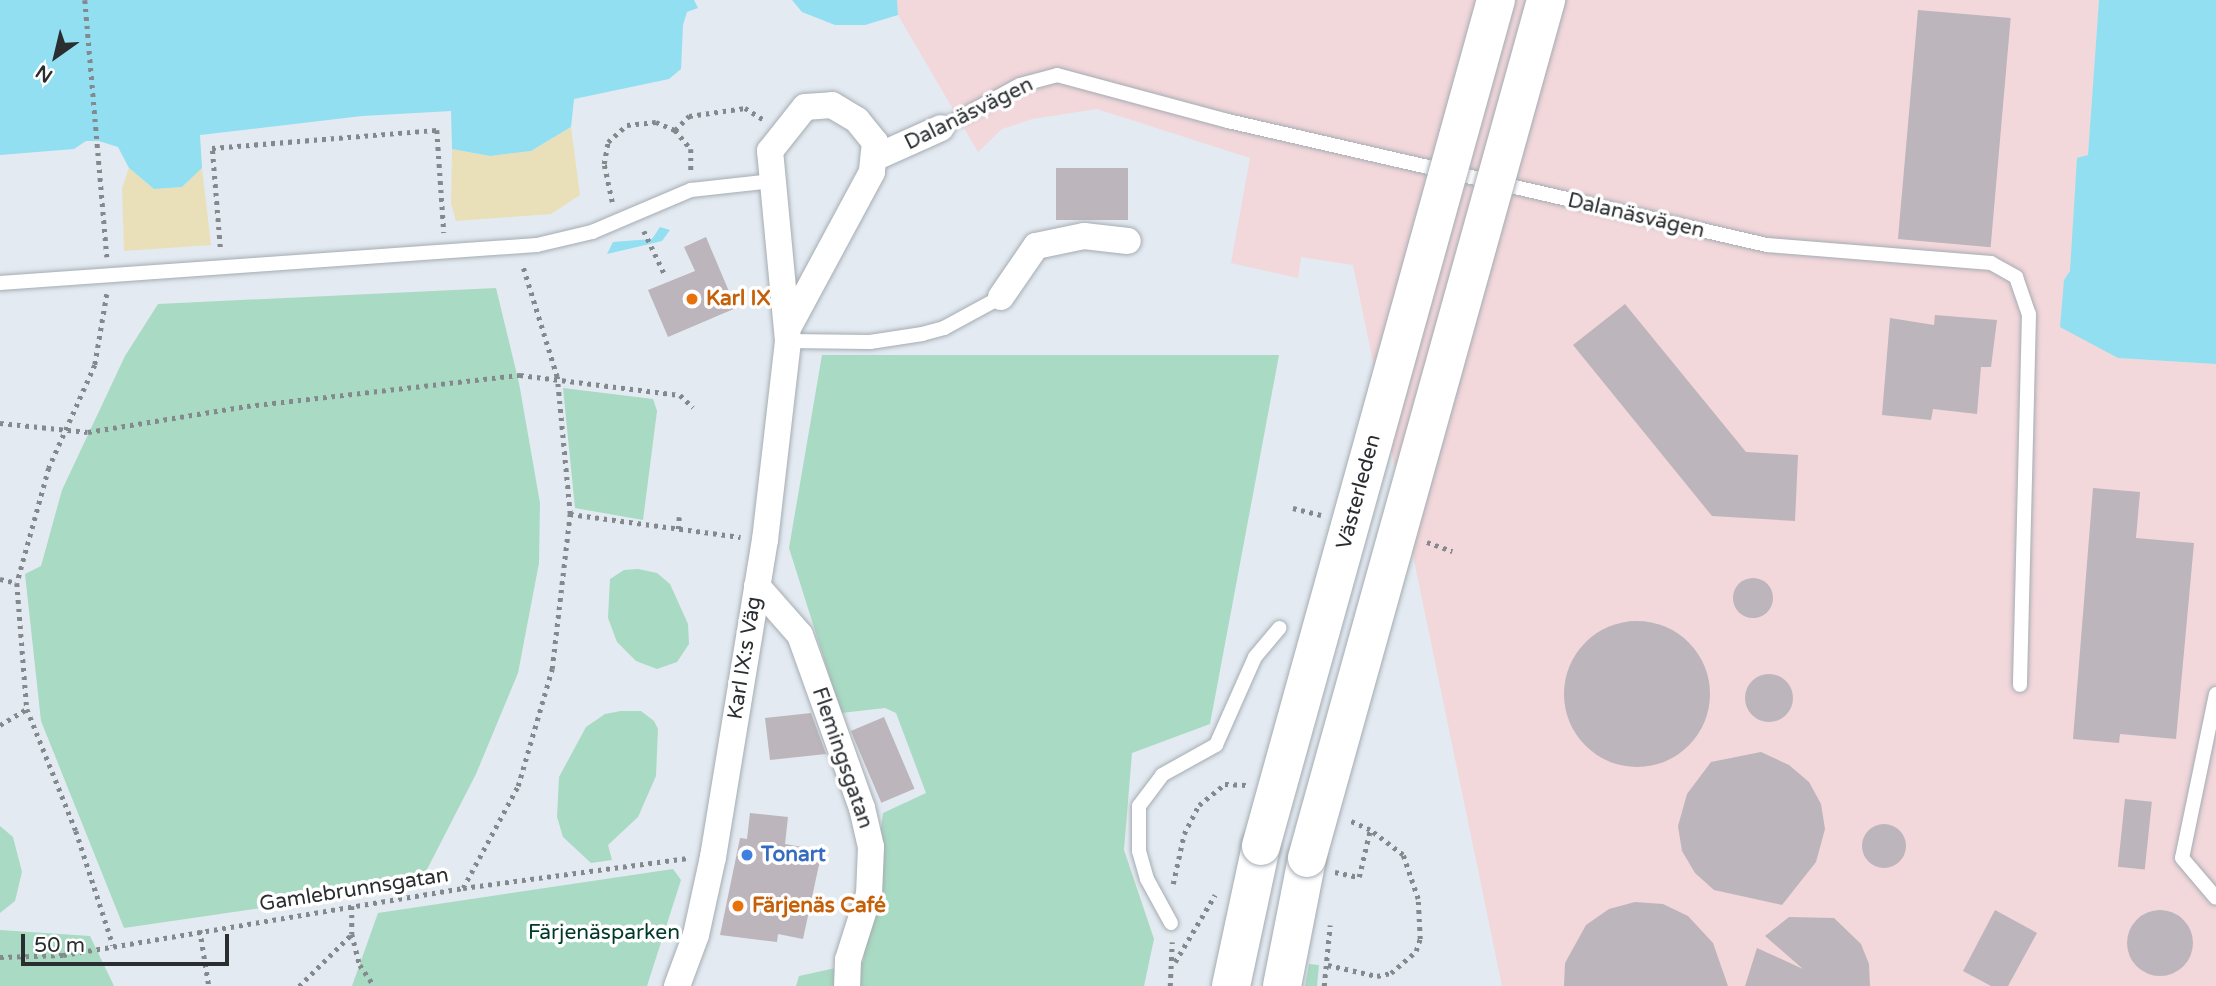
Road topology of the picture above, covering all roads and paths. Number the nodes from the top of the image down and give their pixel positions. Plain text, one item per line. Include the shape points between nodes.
1 (85, 0) edge
2 (1496, 0) edge
3 (1546, 0) edge
4 (941, 128) joint
5 (675, 130) junction
6 (783, 131) junction
7 (874, 158) junction
8 (773, 181) junction
9 (691, 190) junction
10 (621, 218) junction
11 (647, 237) dead end
12 (1128, 240) dead end
13 (516, 246) junction
14 (445, 251) junction
15 (221, 267) junction
16 (664, 273) dead end
17 (108, 276) junction
18 (0, 283) edge
19 (1001, 297) joint
20 (788, 333) junction
21 (557, 377) junction
22 (694, 407) dead end
23 (0, 423) edge
24 (64, 430) junction
25 (1293, 508) dead end
26 (570, 514) junction
27 (1322, 516) dead end
28 (679, 517) dead end
29 (678, 528) junction
30 (765, 540) junction
31 (1426, 542) dead end
32 (1452, 551) dead end
33 (0, 579) edge
34 (17, 583) junction
35 (757, 586) junction
36 (1279, 628) dead end
37 (2020, 685) dead end
38 (2216, 694) edge
39 (27, 709) junction
40 (0, 724) edge
41 (1370, 830) dead end
42 (713, 857) junction
43 (1321, 865) junction
44 (463, 888) junction
45 (1217, 890) dead end
46 (2216, 898) edge
47 (352, 906) junction
48 (1171, 922) dead end
49 (200, 930) junction
50 (352, 934) junction
51 (113, 945) junction
52 (0, 957) edge
53 (1328, 965) dead end
54 (209, 986) edge
55 (299, 986) edge
56 (374, 986) edge
57 (677, 986) edge
58 (847, 986) edge
59 (1170, 986) edge
60 (1231, 986) edge
61 (1282, 986) edge
62 (1324, 986) edge

1 - 17 path
2 - 60 highway, Västerleden, bridge via 1261,846
3 - 43 highway, bridge
4 - 7 street, Dalanäsvägen
4 - 37 lane, Dalanäsvägen via 1020,85 1057,75 1228,121 1767,245 1991,263 2016,277 2029,314
5 - 6 path via 689,116 745,108
5 - 9 path via 691,149
5 - 10 path via 656,122 627,125 608,142 604,164 610,198
6 - 7 street, Karl IX:s Väg via 806,107 832,106 858,120 875,142
6 - 8 street, Karl IX:s Väg via 770,151
7 - 20 street, Karl IX:s Väg via 872,172
8 - 9 lane
8 - 20 street, Karl IX:s Väg
9 - 10 lane
10 - 13 lane via 564,241
11 - 16 path
12 - 19 street via 1084,236 1036,246
13 - 14 lane
13 - 21 path
14 - 15 lane
14 - 15 path via 438,130 212,148
15 - 17 lane
17 - 18 lane
17 - 24 path via 99,352 83,398
19 - 20 lane via 944,328 922,334 870,342
20 - 30 street, Karl IX:s Väg
21 - 22 path via 680,395
21 - 24 path via 520,375 247,406 88,432
21 - 26 path
23 - 24 path
24 - 34 path via 34,509
25 - 27 path
26 - 29 path
26 - 44 path via 552,669 518,786
28 - 29 path
29 - 30 path
30 - 35 street, Karl IX:s Väg
31 - 32 path
33 - 34 path
34 - 39 path
35 - 42 street, Karl IX:s Väg
35 - 58 street, Flemingsgatan via 800,635 862,808 871,847 869,894 848,960
36 - 48 lane via 1251,666 1216,745 1162,775 1139,806 1139,851 1147,879
38 - 46 lane via 2182,859
39 - 40 path
39 - 51 path via 76,831
41 - 43 path via 1359,877
42 - 44 path, Gamlebrunnsgatan
42 - 57 street, Karl IX:s Väg via 696,935
43 - 61 highway
44 - 47 path, Gamlebrunnsgatan
45 - 59 path via 1174,963
47 - 49 path, Gamlebrunnsgatan
47 - 50 path
49 - 51 path, Gamlebrunnsgatan
49 - 54 path
50 - 55 path
50 - 56 path via 360,965
51 - 52 path, Gamlebrunnsgatan via 63,955
53 - 62 path

